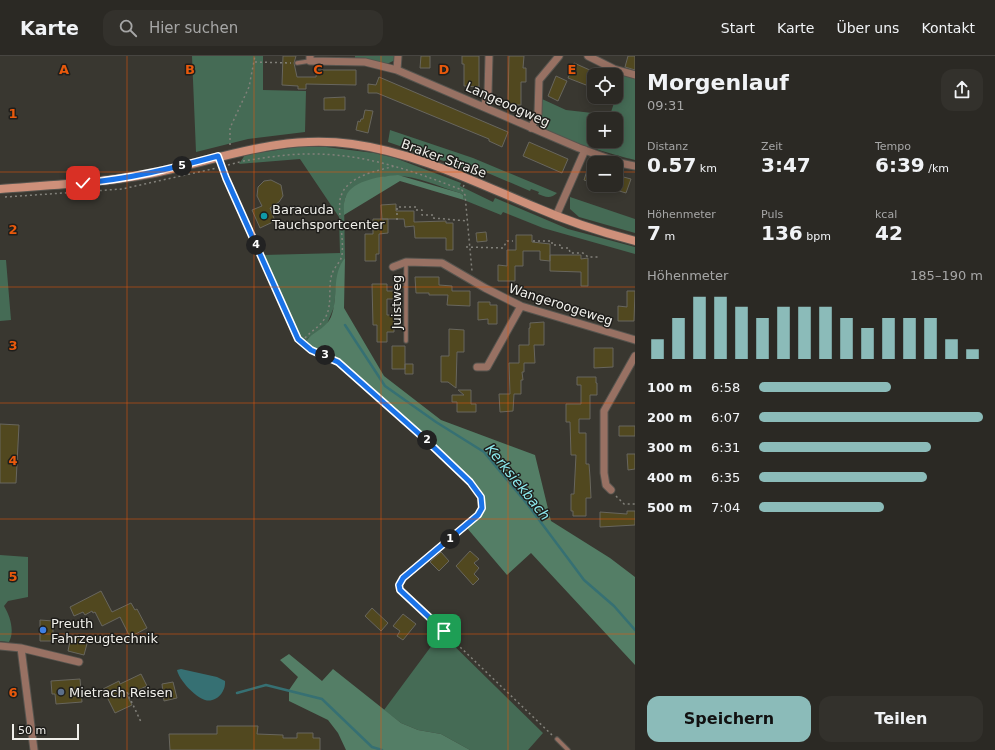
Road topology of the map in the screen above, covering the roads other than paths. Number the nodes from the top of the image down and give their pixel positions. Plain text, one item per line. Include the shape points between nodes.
1 (398, 56) edge
2 (489, 56) edge
3 (559, 56) edge
4 (588, 56) edge
5 (310, 59) edge
6 (297, 63) road end
7 (397, 70) junction
8 (635, 74) edge
9 (484, 107) junction
10 (531, 128) junction
11 (584, 150) junction
12 (218, 156) junction
13 (635, 166) edge
14 (0, 189) edge
15 (556, 216) junction
16 (635, 241) edge
17 (406, 262) junction
18 (393, 267) dead end
19 (521, 306) junction
20 (635, 340) edge
21 (406, 342) dead end
22 (635, 356) edge
23 (478, 368) dead end
24 (611, 490) road end
25 (430, 619) road end
26 (0, 646) edge
27 (20, 648) junction
28 (79, 662) dead end
29 (557, 739) road end
30 (34, 750) edge
31 (568, 750) edge

1 - 7 street
2 - 9 street via 488,93
3 - 10 street via 539,80 538,114
4 - 8 street via 614,69
5 - 6 lane
5 - 7 street, Langeoogweg via 365,62
7 - 9 street, Langeoogweg
9 - 10 street, Langeoogweg
10 - 11 street, Langeoogweg
11 - 13 street, Langeoogweg
11 - 15 street
12 - 14 main road, Braker Straße via 120,179
12 - 15 main road, Braker Straße via 257,147 297,142 350,143 415,158
12 - 25 lane via 293,329 303,344 338,362 426,440 470,482 481,497 482,508 478,515 400,582 400,590
15 - 16 main road, Braker Straße
17 - 18 street, Wangeroogeweg
17 - 19 street, Wangeroogeweg via 442,263
17 - 21 lane, Juistweg
19 - 20 street, Wangeroogeweg
19 - 23 street via 487,367
22 - 24 street via 604,411 604,473 606,485
26 - 27 street
27 - 28 street
27 - 30 street
29 - 31 lane

